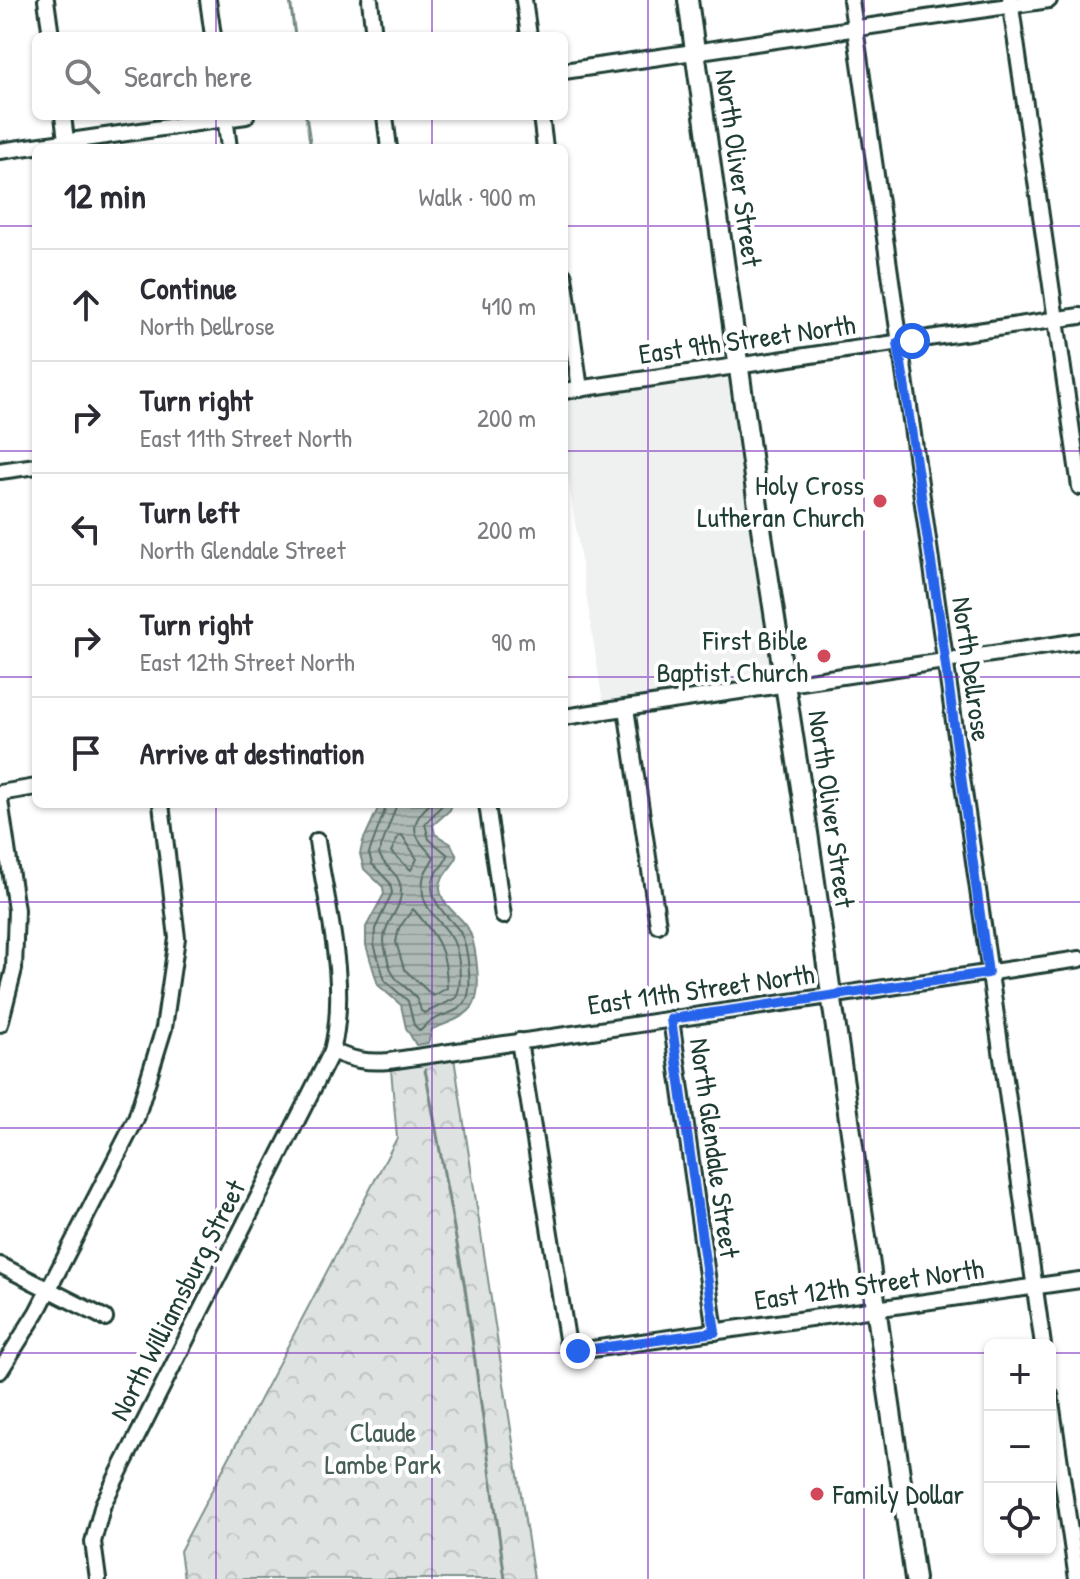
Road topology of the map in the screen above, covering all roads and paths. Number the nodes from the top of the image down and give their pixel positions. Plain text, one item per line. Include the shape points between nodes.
1 (46, 0) edge
2 (208, 0) edge
3 (370, 0) edge
4 (524, 0) edge
5 (688, 0) edge
6 (851, 0) edge
7 (1049, 0) edge
8 (1011, 3) edge
9 (855, 28) junction
10 (50, 32) edge
11 (212, 32) edge
12 (374, 32) edge
13 (528, 32) edge
14 (695, 52) junction
15 (568, 70) edge
16 (64, 120) edge
17 (213, 120) edge
18 (225, 120) edge
19 (386, 120) edge
20 (542, 120) edge
21 (67, 144) edge
22 (73, 144) edge
23 (228, 144) edge
24 (388, 144) edge
25 (544, 144) edge
26 (32, 148) edge
27 (0, 151) edge
28 (568, 304) edge
29 (1080, 316) edge
30 (1056, 320) junction
31 (898, 343) junction
32 (738, 366) junction
33 (580, 389) junction
34 (568, 390) edge
35 (32, 467) edge
36 (0, 471) edge
37 (1080, 487) edge
38 (1080, 641) edge
39 (945, 661) junction
40 (785, 685) junction
41 (626, 708) junction
42 (568, 716) edge
43 (32, 788) edge
44 (0, 793) edge
45 (0, 800) edge
46 (161, 808) edge
47 (488, 808) edge
48 (317, 841) dead end
49 (503, 916) dead end
50 (658, 925) dead end
51 (1080, 959) edge
52 (988, 973) junction
53 (831, 996) junction
54 (671, 1019) junction
55 (0, 1024) edge
56 (519, 1041) junction
57 (332, 1051) junction
58 (0, 1265) edge
59 (1080, 1280) edge
60 (1034, 1287) junction
61 (48, 1289) junction
62 (875, 1309) junction
63 (105, 1318) dead end
64 (715, 1332) junction
65 (1042, 1339) edge
66 (0, 1371) edge
67 (1052, 1411) edge
68 (910, 1545) junction
69 (98, 1579) edge
70 (901, 1579) edge
71 (915, 1579) edge
72 (1077, 1579) edge

1 - 10 street
2 - 11 street
3 - 12 street
4 - 13 street
5 - 14 main road, North Oliver Street
6 - 9 street, North Dellrose
7 - 8 street
8 - 9 street
8 - 30 street
9 - 14 street
9 - 31 street, North Dellrose
14 - 15 street
14 - 32 main road, North Oliver Street
16 - 21 street
17 - 22 street
18 - 23 street
19 - 24 street
20 - 25 street
26 - 27 street
28 - 33 street
29 - 30 street, East 9th Street North
30 - 31 street, East 9th Street North
30 - 37 street
31 - 32 street, East 9th Street North
31 - 39 street, North Dellrose
32 - 33 street, East 9th Street North
32 - 40 main road, North Oliver Street
33 - 34 street, East 9th Street North
35 - 36 street
38 - 39 street
39 - 40 street
39 - 52 street, North Dellrose
40 - 41 street
40 - 53 main road, North Oliver Street
41 - 42 street
41 - 50 street
43 - 44 street
45 - 55 street via 16,910 14,969
46 - 61 street via 177,938 164,1028 136,1119
47 - 49 street
48 - 57 street, North Williamsburg Street via 340,998
51 - 52 street, East 11th Street North
52 - 53 street, East 11th Street North
52 - 60 street, North Dellrose
53 - 54 street, East 11th Street North
53 - 62 main road, North Oliver Street
54 - 56 street, East 11th Street North
54 - 64 street, North Glendale Street
56 - 57 street, East 11th Street North via 370,1063
56 - 64 street, East 12th Street North via 568,1345 578,1351
57 - 69 street, North Williamsburg Street via 103,1504 93,1542
58 - 61 street
59 - 60 street, East 12th Street North
60 - 62 street, East 12th Street North
60 - 65 street, North Dellrose
61 - 63 street
61 - 66 street
62 - 64 street, East 12th Street North
62 - 68 main road, North Oliver Street
67 - 72 street
68 - 70 main road
68 - 71 main road, North Oliver Street

